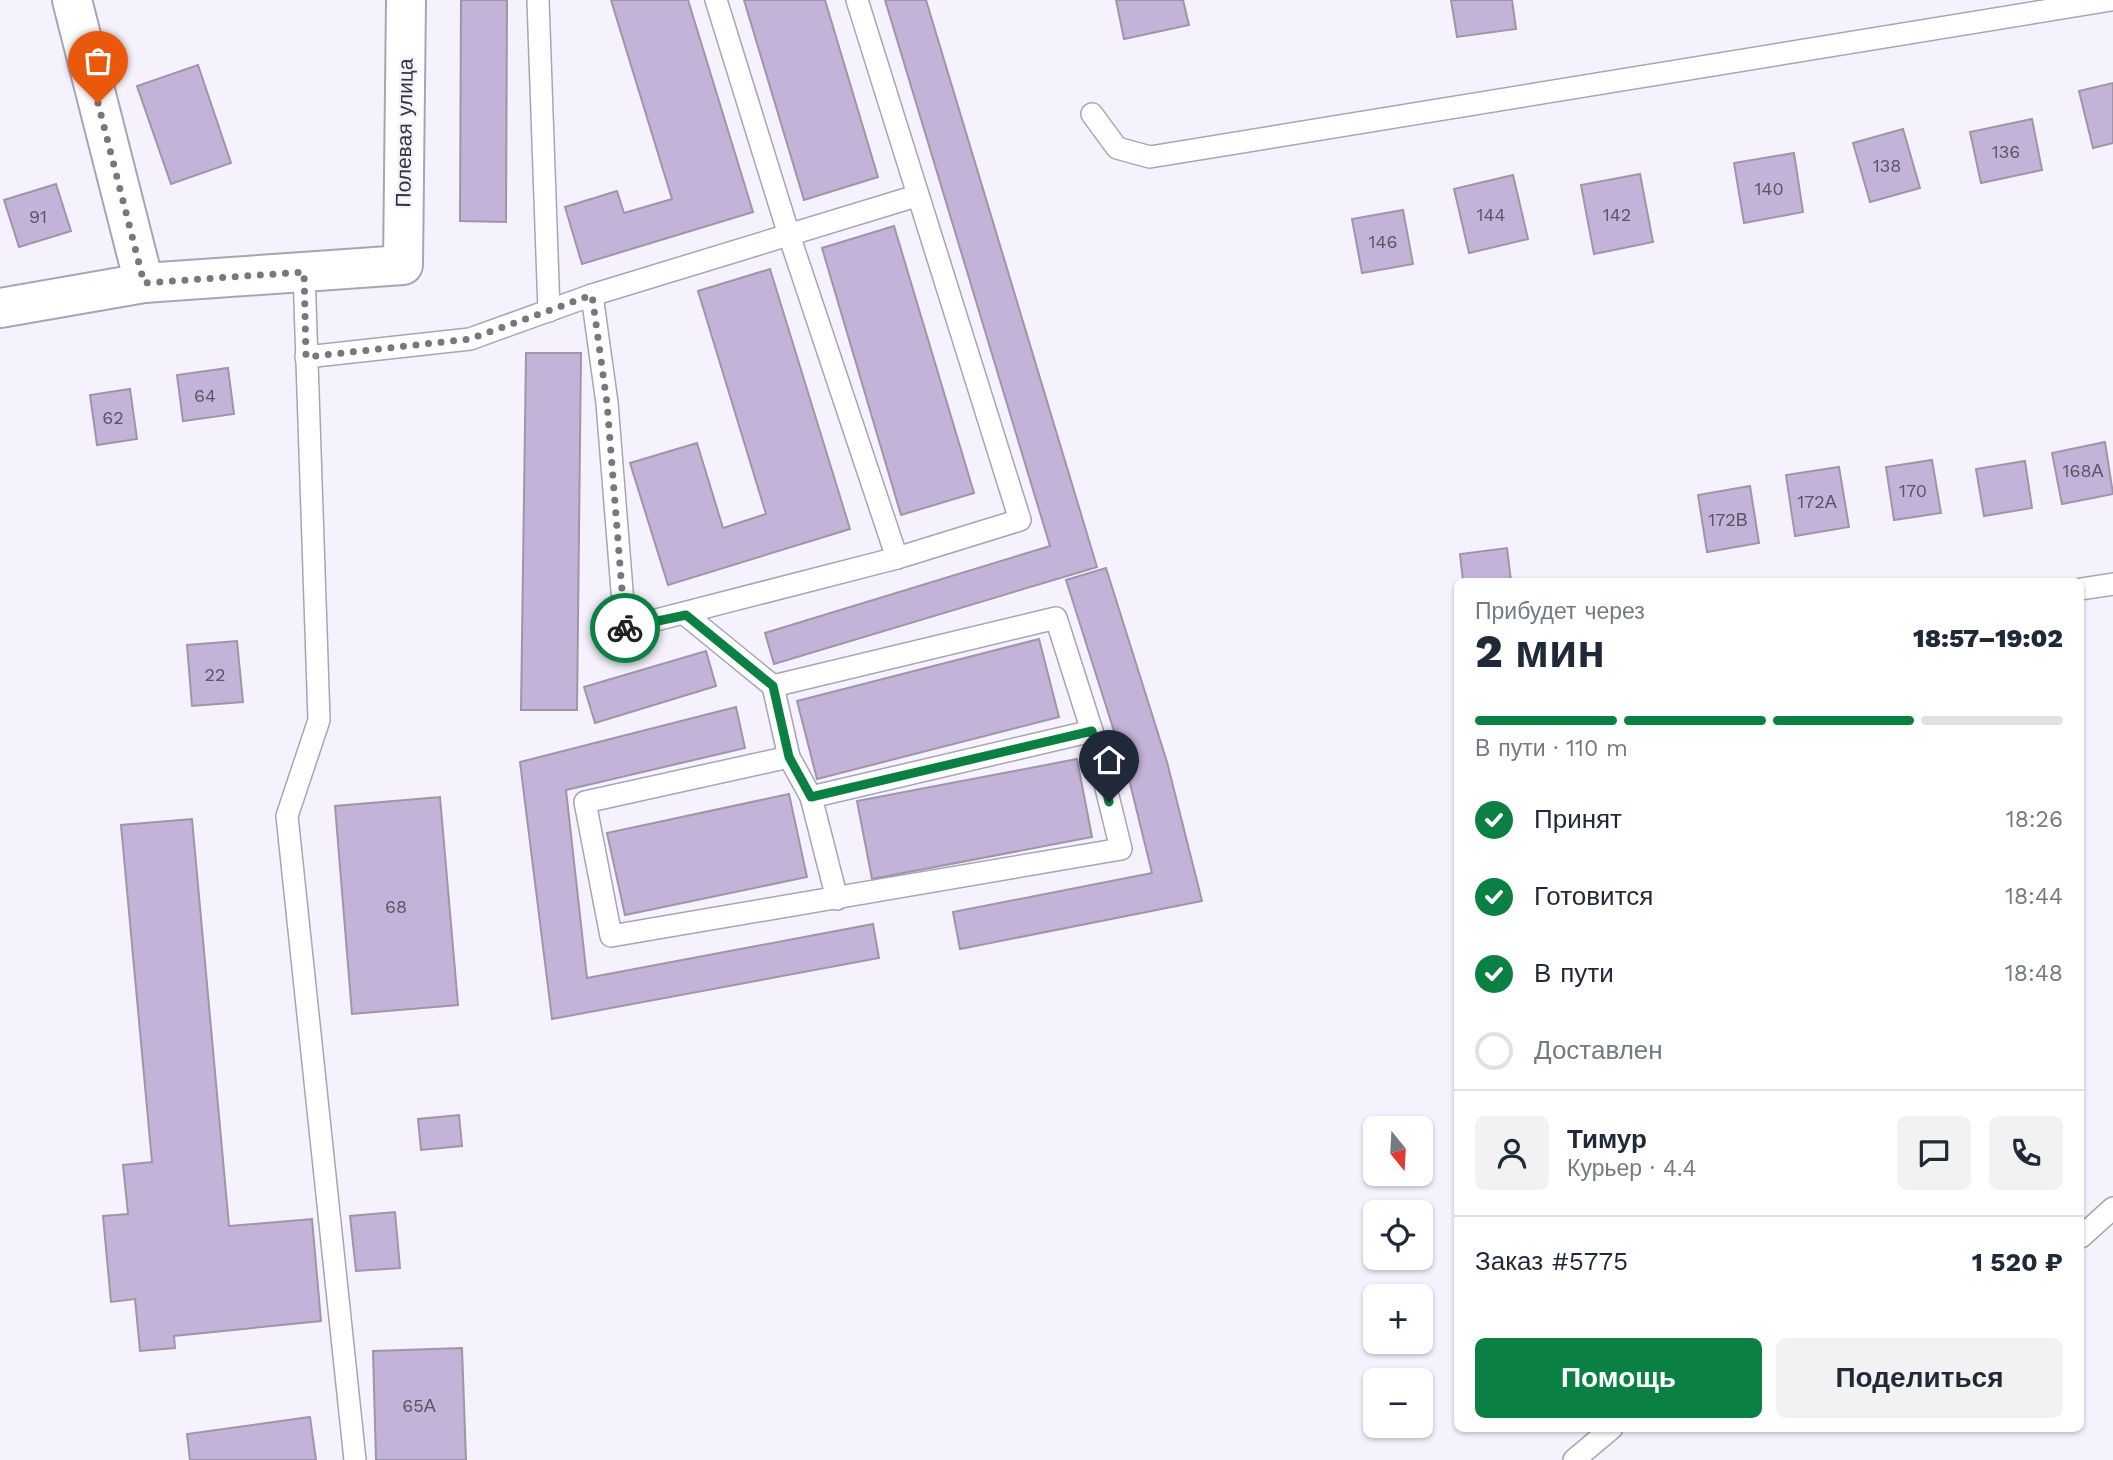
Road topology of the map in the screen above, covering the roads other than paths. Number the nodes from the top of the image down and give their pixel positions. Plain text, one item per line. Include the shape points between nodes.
1 (72, 0) edge
2 (406, 0) edge
3 (538, 0) edge
4 (716, 0) edge
5 (857, 0) edge
6 (2111, 0) edge
7 (1092, 114) dead end
8 (916, 196) junction
9 (789, 235) junction
10 (304, 272) junction
11 (144, 283) junction
12 (592, 295) junction
13 (0, 308) edge
14 (548, 311) junction
15 (306, 357) junction
16 (897, 558) junction
17 (2113, 584) edge
18 (2084, 589) edge
19 (686, 615) junction
20 (773, 686) junction
21 (1092, 731) junction
22 (789, 757) junction
23 (811, 797) junction
24 (836, 899) junction
25 (2113, 1208) edge
26 (2084, 1234) edge
27 (1607, 1432) edge
28 (355, 1460) edge
29 (1574, 1460) edge

1 - 11 street
2 - 10 street, Полевая улица via 403,265
3 - 14 lane
4 - 9 lane
5 - 8 lane
6 - 7 lane via 1150,157 1117,148
8 - 9 lane
8 - 16 lane via 1020,520
9 - 12 lane
9 - 16 lane
10 - 11 street
10 - 15 lane
11 - 13 street
12 - 14 lane
12 - 19 lane via 607,403 625,628
14 - 15 lane via 470,339
15 - 28 lane via 319,720 287,816
16 - 19 lane
17 - 18 lane
19 - 20 lane
20 - 21 lane via 1056,618
20 - 22 lane
21 - 23 lane
21 - 24 lane via 1121,849
22 - 23 lane
22 - 24 lane via 585,802 611,936
23 - 24 lane
25 - 26 lane
27 - 29 lane

